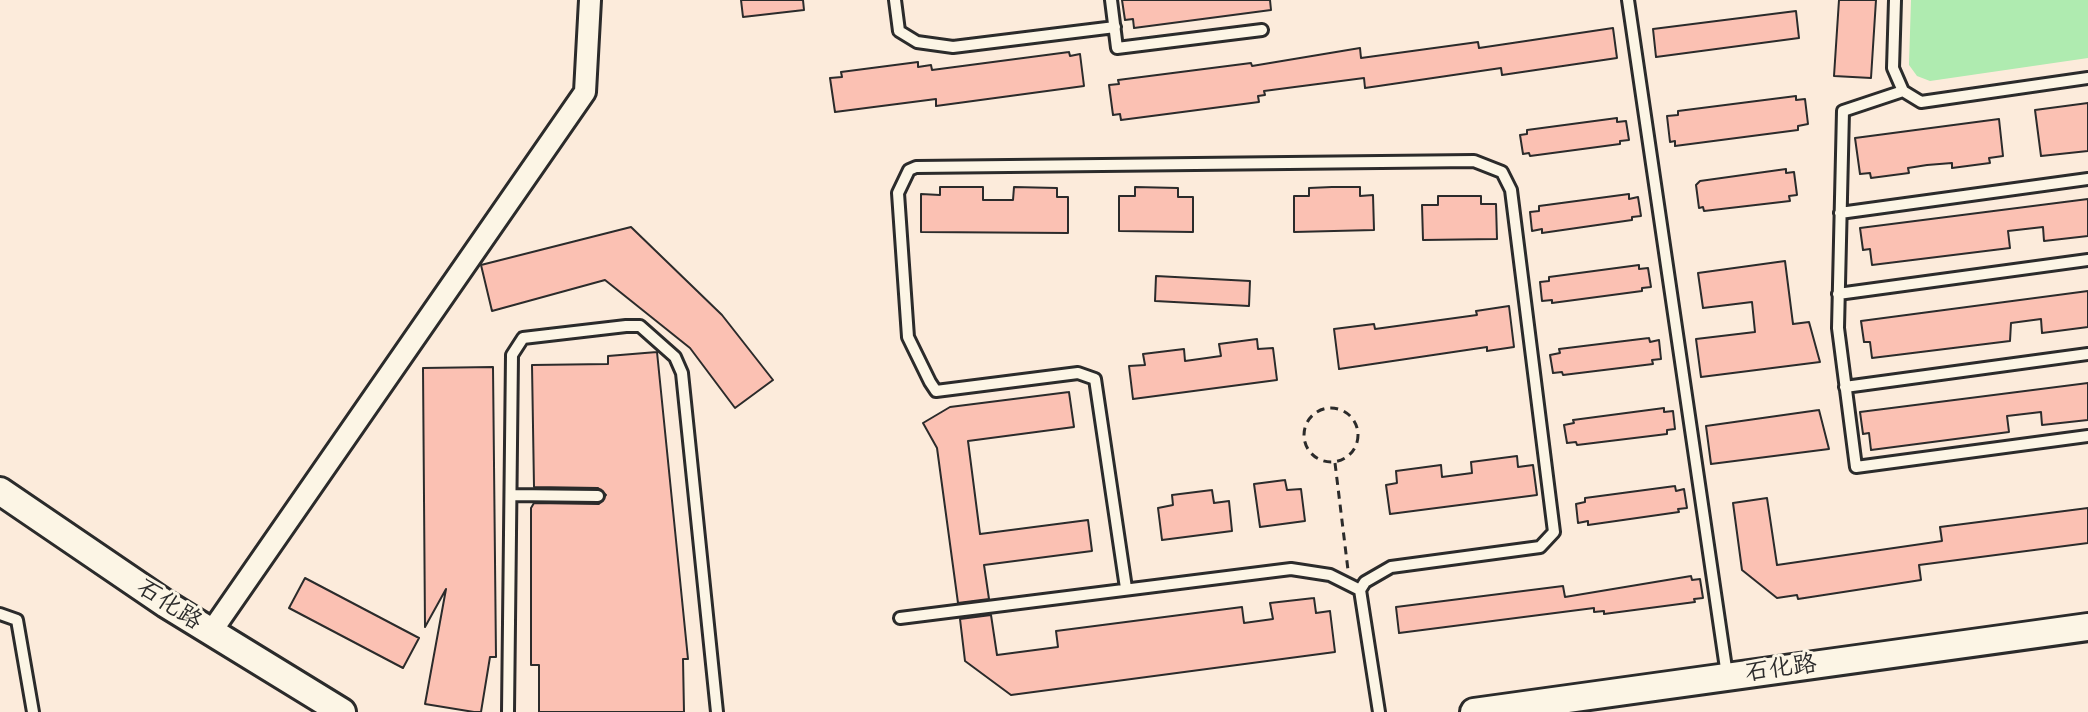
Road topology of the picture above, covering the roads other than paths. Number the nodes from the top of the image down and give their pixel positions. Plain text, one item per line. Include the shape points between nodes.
1 (590, 0) edge
2 (895, 0) edge
3 (1111, 0) edge
4 (1628, 0) edge
5 (1895, 0) edge
6 (1115, 27) junction
7 (1262, 30) dead end
8 (2088, 78) edge
9 (1903, 91) junction
10 (2088, 179) edge
11 (1840, 213) junction
12 (2088, 260) edge
13 (1838, 294) junction
14 (2088, 354) edge
15 (1845, 387) junction
16 (2088, 436) edge
17 (0, 491) edge
18 (511, 495) junction
19 (598, 496) dead end
20 (1126, 588) junction
21 (1355, 588) junction
22 (0, 614) edge
23 (900, 618) dead end
24 (2088, 627) edge
25 (211, 632) junction
26 (1727, 677) junction
27 (33, 712) edge
28 (342, 712) edge
29 (508, 712) edge
30 (717, 712) edge
31 (1379, 712) edge
32 (1474, 712) edge

1 - 25 street via 585,92
2 - 6 lane via 899,31 917,42 953,47
3 - 6 lane
4 - 26 lane
5 - 9 lane via 1893,68
6 - 7 lane via 1117,48
8 - 9 lane via 1921,102
9 - 11 lane via 1843,111
10 - 11 lane
11 - 13 lane
12 - 13 lane
13 - 15 lane
14 - 15 lane
15 - 16 lane via 1856,467
17 - 25 street, 石化路
18 - 19 lane
18 - 29 lane
18 - 30 lane via 512,355 523,338 640,326 675,357 682,373
20 - 21 lane via 1291,569 1330,575
20 - 21 lane via 1095,379 1078,373 936,391 930,382 908,337 898,193 909,170 1474,161 1502,172 1511,190 1554,532 1540,547 1391,567
20 - 23 lane
21 - 31 lane
22 - 27 lane via 17,620
24 - 26 street, 石化路
25 - 28 street, 石化路
26 - 32 street, 石化路

